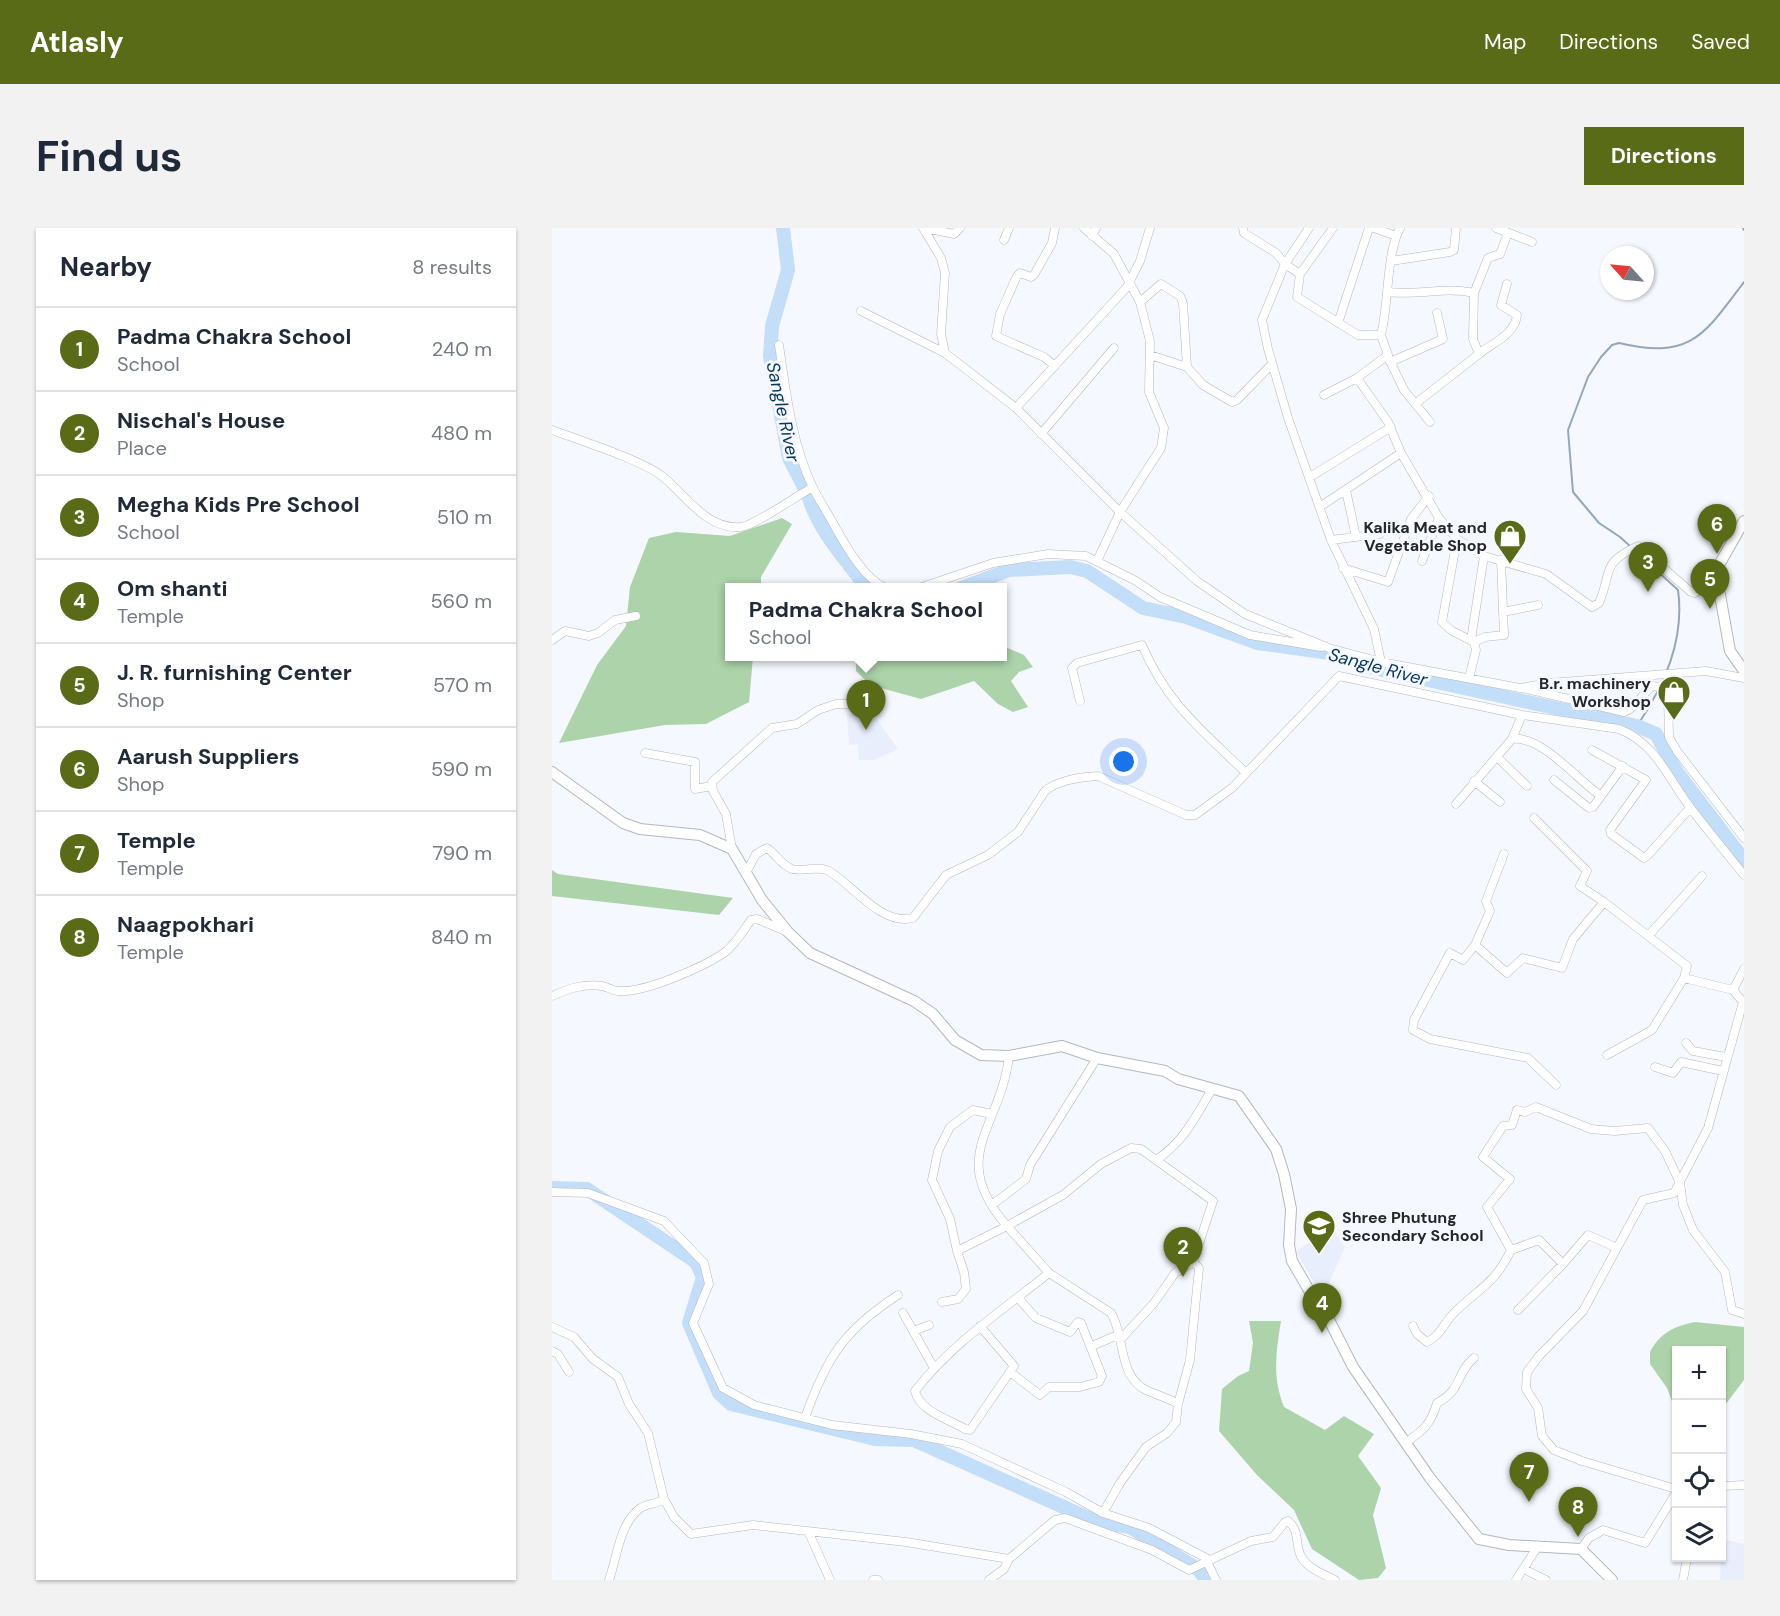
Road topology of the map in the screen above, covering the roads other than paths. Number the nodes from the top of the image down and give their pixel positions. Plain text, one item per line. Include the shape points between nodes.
1 (924, 228) edge
2 (960, 228) edge
3 (1009, 228) edge
4 (1055, 228) edge
5 (1084, 228) edge
6 (1096, 228) edge
7 (1150, 228) edge
8 (1243, 228) edge
9 (1309, 228) edge
10 (1333, 228) edge
11 (1369, 228) edge
12 (1374, 228) edge
13 (1456, 228) edge
14 (1496, 228) edge
15 (1398, 232) edge
16 (1508, 233) junction
17 (1092, 236) junction
18 (1004, 240) dead end
19 (1532, 242) dead end
20 (1391, 261) junction
21 (1285, 264) junction
22 (1300, 274) junction
23 (1131, 280) junction
24 (1507, 284) dead end
25 (1388, 292) junction
26 (1474, 293) junction
27 (1140, 302) junction
28 (861, 311) dead end
29 (1437, 312) dead end
30 (1338, 323) junction
31 (1381, 335) junction
32 (779, 345) dead end
33 (1114, 348) dead end
34 (945, 353) junction
35 (1479, 354) junction
36 (1150, 355) junction
37 (1389, 358) junction
38 (1272, 364) junction
39 (1055, 366) junction
40 (1187, 367) junction
41 (1357, 378) junction
42 (1324, 395) dead end
43 (1415, 404) junction
44 (1016, 408) junction
45 (1430, 422) dead end
46 (1391, 427) junction
47 (552, 430) edge
48 (1041, 434) junction
49 (1401, 453) junction
50 (1310, 477) junction
51 (813, 487) junction
52 (1346, 490) junction
53 (1429, 496) junction
54 (1321, 506) junction
55 (1120, 512) junction
56 (1439, 518) junction
57 (1744, 521) edge
58 (1380, 534) dead end
59 (1356, 537) junction
60 (1457, 539) junction
61 (1331, 540) junction
62 (1484, 556) junction
63 (1501, 560) junction
64 (1096, 561) junction
65 (1422, 561) dead end
66 (1343, 568) junction
67 (1717, 578) junction
68 (877, 583) edge
69 (933, 583) edge
70 (1538, 605) dead end
71 (1503, 612) junction
72 (636, 616) dead end
73 (552, 640) edge
74 (1473, 641) junction
75 (1329, 648) junction
76 (1381, 662) junction
77 (1744, 671) edge
78 (1469, 678) junction
79 (1744, 678) edge
80 (1520, 688) junction
81 (1080, 701) dead end
82 (861, 704) dead end
83 (1522, 715) junction
84 (1512, 739) junction
85 (1592, 750) dead end
86 (645, 753) dead end
87 (1497, 757) junction
88 (1623, 766) junction
89 (552, 772) edge
90 (1246, 773) junction
91 (1554, 780) dead end
92 (1474, 781) junction
93 (712, 786) junction
94 (1527, 786) dead end
95 (1601, 796) junction
96 (1500, 802) dead end
97 (1456, 804) dead end
98 (1690, 808) junction
99 (1534, 818) dead end
100 (1744, 838) edge
101 (732, 849) junction
102 (1504, 854) dead end
103 (746, 873) junction
104 (1744, 875) edge
105 (1702, 876) dead end
106 (1604, 902) junction
107 (788, 932) junction
108 (1648, 935) junction
109 (1475, 945) junction
110 (1744, 969) edge
111 (1684, 978) junction
112 (1733, 990) junction
113 (552, 996) edge
114 (1686, 1043) dead end
115 (1607, 1055) dead end
116 (1009, 1056) junction
117 (1097, 1058) junction
118 (1726, 1058) junction
119 (1655, 1067) dead end
120 (1723, 1071) junction
121 (1556, 1085) dead end
122 (1212, 1089) junction
123 (992, 1114) junction
124 (1156, 1160) junction
125 (1680, 1183) junction
126 (552, 1192) edge
127 (992, 1204) junction
128 (1007, 1226) junction
129 (1616, 1247) junction
130 (1511, 1250) junction
131 (957, 1251) junction
132 (1193, 1262) junction
133 (1563, 1264) junction
134 (1050, 1272) junction
135 (898, 1295) dead end
136 (1018, 1298) junction
137 (942, 1302) dead end
138 (1518, 1310) dead end
139 (903, 1312) dead end
140 (1744, 1314) edge
141 (929, 1324) dead end
142 (980, 1326) junction
143 (1413, 1326) dead end
144 (552, 1327) edge
145 (914, 1330) junction
146 (1120, 1337) junction
147 (1092, 1346) junction
148 (552, 1351) edge
149 (1474, 1358) dead end
150 (934, 1368) junction
151 (569, 1372) dead end
152 (1010, 1372) junction
153 (1178, 1404) junction
154 (805, 1418) junction
155 (1405, 1443) junction
156 (1744, 1485) edge
157 (1726, 1486) edge
158 (1672, 1489) edge
159 (664, 1498) junction
160 (1672, 1499) edge
161 (1103, 1513) junction
162 (809, 1533) junction
163 (1538, 1546) junction
164 (1581, 1549) junction
165 (1009, 1559) junction
166 (1208, 1561) junction
167 (1687, 1562) edge
168 (1524, 1569) junction
169 (609, 1580) edge
170 (830, 1580) edge
171 (873, 1580) edge
172 (878, 1580) edge
173 (989, 1580) edge
174 (1216, 1580) edge
175 (1335, 1580) edge
176 (1516, 1580) edge
177 (1546, 1580) edge
178 (1612, 1580) edge
179 (1683, 1580) edge

1 - 2 street via 954,234
1 - 34 street via 945,273 941,334
3 - 18 street
4 - 39 street via 1052,243 1034,275 1017,276 1000,314 996,336 1044,357
5 - 17 street
6 - 17 street
7 - 23 street
8 - 21 street via 1244,233 1276,253
9 - 21 street
10 - 22 street
11 - 30 street
12 - 15 street
13 - 20 street via 1454,250
14 - 16 street
15 - 20 street
16 - 19 street
16 - 26 street via 1500,254 1488,258
17 - 23 street via 1114,254
20 - 25 street
21 - 22 street
21 - 38 street via 1262,320
22 - 30 street via 1297,297
23 - 27 street
23 - 39 street
24 - 35 street via 1501,305 1517,315 1516,320 1507,334
25 - 26 street via 1425,294 1454,288
25 - 31 street
26 - 35 street via 1472,332
27 - 36 street
27 - 40 street via 1161,284 1180,296
28 - 34 street
29 - 37 street via 1443,339
30 - 31 street via 1358,335
31 - 37 street
32 - 51 street via 786,397
33 - 48 street
34 - 44 street
35 - 43 street
36 - 40 street
36 - 55 street via 1149,392 1165,436 1144,478
37 - 41 street
37 - 43 street
38 - 40 street via 1232,402 1203,385
38 - 50 street
39 - 44 street
41 - 42 street
41 - 46 street
43 - 45 street
44 - 48 street
46 - 49 street
46 - 50 street
47 - 51 street via 660,475 713,522 725,526 748,525
48 - 55 street
49 - 52 street
49 - 53 street
50 - 54 street
51 - 68 street via 851,554
52 - 54 street
52 - 59 street
53 - 56 street
53 - 66 street via 1411,519 1388,582
54 - 61 street
55 - 64 street
55 - 75 street via 1197,581 1245,614
56 - 60 street
56 - 65 street
57 - 67 street via 1719,565
58 - 59 street
59 - 61 street
60 - 62 street
60 - 74 street via 1442,622 1452,632
61 - 66 street
62 - 63 street
62 - 74 street
63 - 67 street via 1546,574 1592,607 1599,603 1611,563 1638,546 1691,592
63 - 71 street
64 - 69 street via 1086,556 1048,554 993,563
64 - 75 street via 1160,597 1250,635
66 - 76 street via 1374,629
67 - 77 street via 1730,651
70 - 71 street
71 - 74 street via 1504,635
72 - 73 street via 615,620 589,636 565,631
74 - 78 street via 1476,650
75 - 76 street
76 - 78 street
78 - 80 street
79 - 80 street via 1706,671
80 - 100 street via 1624,712 1649,689 1661,688 1668,696 1669,737
81 - 90 street via 1072,668 1077,663 1142,645 1180,711
82 - 93 street via 836,704 797,724 772,728
83 - 84 street
83 - 90 street via 1339,676
83 - 98 street via 1619,729 1633,735 1653,752
84 - 87 street
84 - 95 street via 1526,739
85 - 88 street
86 - 93 street via 695,762 695,789
87 - 92 street
87 - 94 street
88 - 95 street
88 - 98 street via 1646,780 1610,830 1636,854 1644,858 1648,855
89 - 101 street via 623,823 640,829 700,835
90 - 103 street via 1232,788 1191,816 1098,776 1083,776 1051,786 1018,832 988,855 946,875 913,918 891,915 868,903 828,870 786,866 767,848 756,854
91 - 95 street via 1588,808
92 - 96 street
92 - 97 street
93 - 101 street via 726,814
98 - 104 street
99 - 106 street via 1587,871 1580,886
101 - 103 street
102 - 109 street via 1486,901 1490,911
103 - 107 street
105 - 108 street
106 - 108 street
106 - 109 street via 1573,939 1562,968 1523,958 1507,973
107 - 113 street via 751,920 725,952 661,981 619,992 603,986 586,986
107 - 116 street via 827,963 914,1001 933,1014 956,1040 981,1055
108 - 111 street via 1688,966
109 - 121 street via 1463,960 1450,953 1414,1020 1413,1030 1430,1039 1528,1058
110 - 112 street
111 - 112 street
111 - 115 street via 1652,1030
112 - 118 street via 1743,1003
114 - 118 street via 1693,1051
116 - 117 street via 1062,1046
116 - 123 street via 1007,1076
117 - 122 street via 1165,1071
117 - 127 street via 1030,1165 1026,1179
118 - 120 street
119 - 120 street via 1673,1073 1681,1062
120 - 125 street via 1708,1128
122 - 124 street via 1187,1131
122 - 155 street via 1239,1096 1276,1149 1291,1209 1292,1261 1353,1367
123 - 127 street via 977,1167
123 - 131 street via 973,1110 950,1127 938,1152 932,1180 950,1219
124 - 128 street via 1141,1149 1131,1148 1101,1164 1063,1195
124 - 132 street via 1213,1201
125 - 129 street via 1674,1193 1643,1200
125 - 130 street via 1665,1151 1648,1128 1591,1129 1536,1107 1525,1112 1517,1110 1512,1125 1503,1126 1483,1157 1509,1179 1486,1207
125 - 140 street via 1693,1230 1725,1272 1732,1310
126 - 154 street via 588,1193 664,1221 704,1263 709,1284 693,1323 723,1388 754,1405
127 - 128 street
128 - 131 street
128 - 134 street
129 - 133 street via 1588,1235
129 - 158 street via 1583,1311 1527,1372 1526,1389 1538,1408 1542,1436 1554,1450
130 - 133 street via 1539,1240
130 - 143 street via 1503,1268 1452,1316 1436,1338 1427,1342
131 - 137 street via 966,1289 958,1299
132 - 146 street via 1175,1273 1154,1303
132 - 153 street via 1199,1268 1190,1360
133 - 138 street
134 - 136 street
134 - 146 street via 1111,1313
135 - 154 street via 867,1315 834,1353 824,1367
136 - 142 street
136 - 147 street via 1036,1318 1070,1332 1081,1323
139 - 145 street
141 - 145 street
142 - 150 street
142 - 152 street via 1014,1366
144 - 159 street via 574,1337 593,1359 618,1377 629,1404 648,1432
145 - 150 street
146 - 147 street
146 - 153 street via 1126,1365 1143,1388
147 - 152 street via 1102,1376 1089,1386 1049,1387 1040,1395
148 - 151 street
149 - 155 street via 1466,1365 1452,1395 1437,1403 1425,1429
150 - 152 street via 915,1393 934,1414 965,1430 978,1422
153 - 161 street via 1176,1422 1146,1447
154 - 161 street via 962,1444
155 - 163 street via 1479,1539
156 - 157 street
159 - 162 street via 674,1517 691,1534 753,1525
159 - 169 street via 641,1507 630,1518
160 - 164 street via 1645,1543 1603,1530 1589,1538
161 - 166 street via 1149,1528
162 - 165 street via 906,1542
162 - 170 street
163 - 164 street
163 - 168 street
164 - 178 street
165 - 166 street via 1055,1520 1065,1518 1152,1550 1188,1570
165 - 173 street via 1004,1569
166 - 174 street
166 - 175 street via 1251,1541 1273,1537 1288,1521 1297,1536 1302,1559
167 - 179 street
168 - 176 street
168 - 177 street
171 - 172 street

